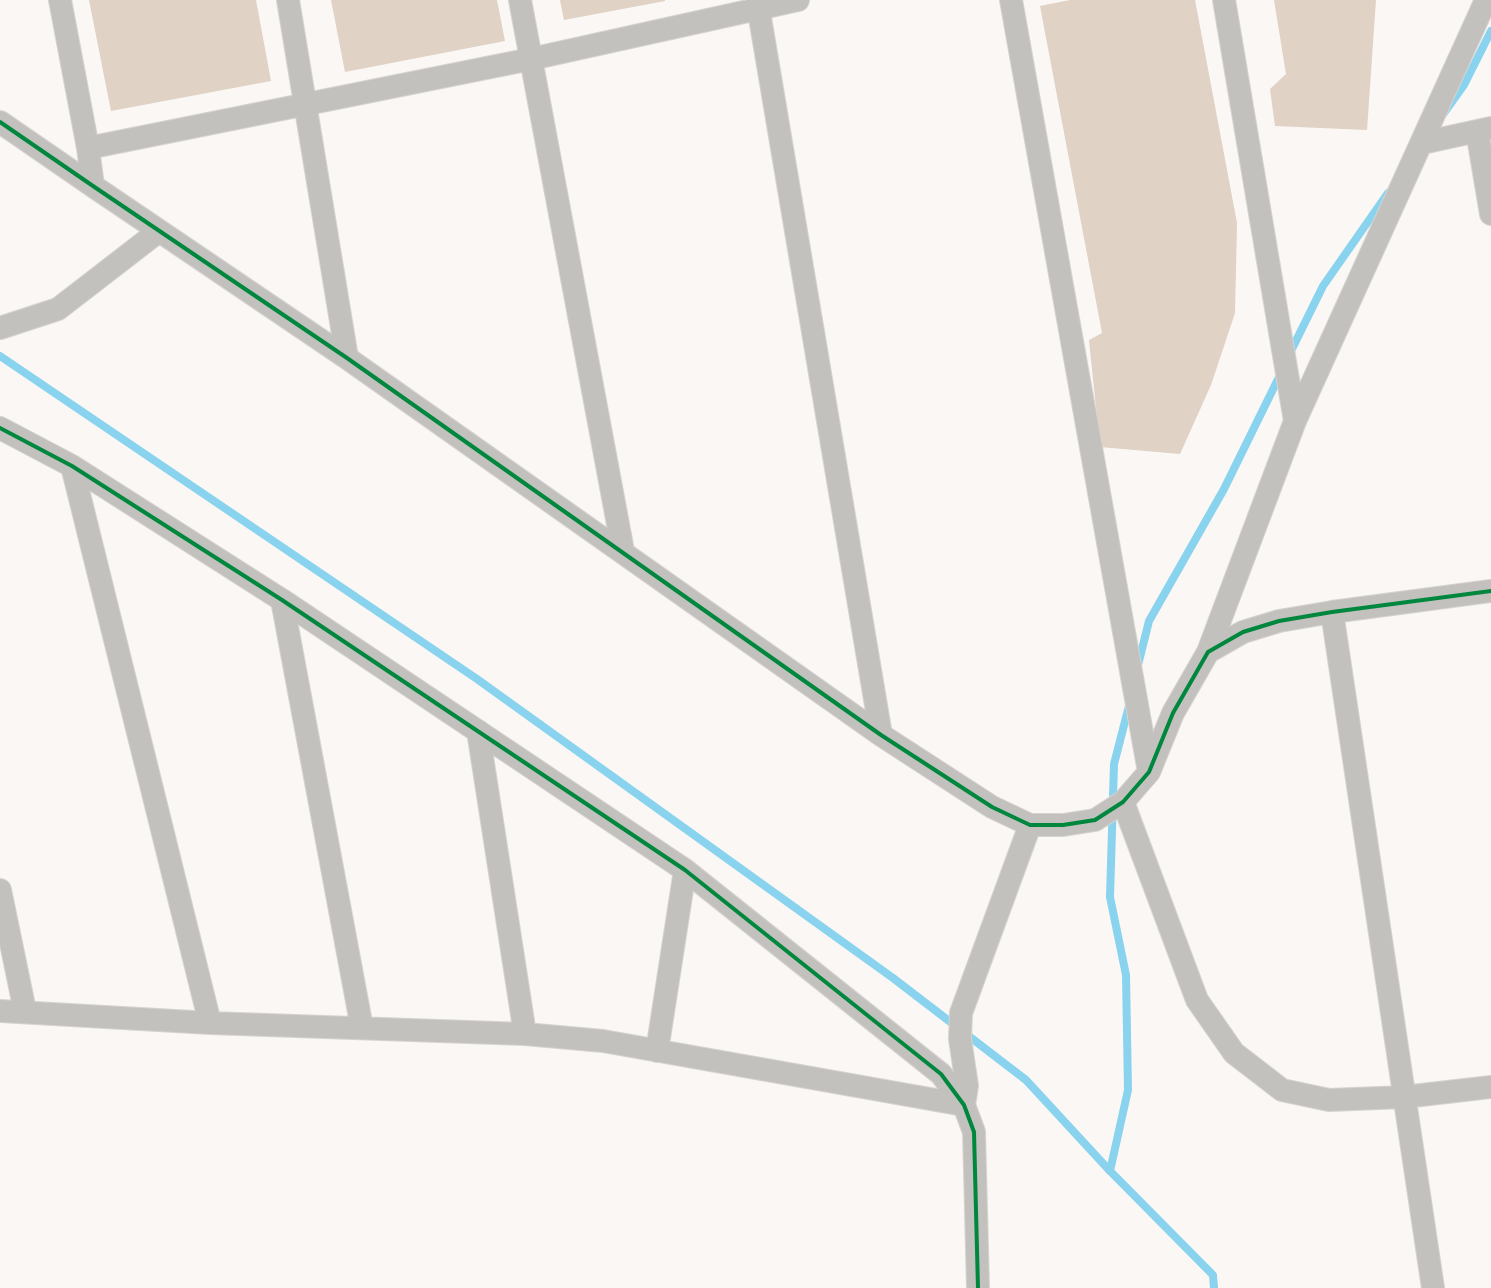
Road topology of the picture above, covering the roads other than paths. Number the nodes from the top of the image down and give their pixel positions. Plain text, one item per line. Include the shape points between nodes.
1 (60, 0) edge
2 (288, 0) edge
3 (520, 0) edge
4 (798, 0) edge
5 (1011, 0) edge
6 (1224, 0) edge
7 (1486, 0) edge
8 (758, 4) edge
9 (531, 59) junction
10 (305, 104) junction
11 (0, 122) edge
12 (1484, 130) edge
13 (1422, 143) junction
14 (88, 148) junction
15 (93, 186) junction
16 (1491, 214) edge
17 (159, 231) junction
18 (0, 328) edge
19 (347, 358) junction
20 (1295, 421) junction
21 (0, 428) edge
22 (72, 466) junction
23 (623, 551) junction
24 (1491, 591) edge
25 (282, 600) junction
26 (1332, 612) junction
27 (1208, 652) junction
28 (478, 731) junction
29 (881, 735) junction
30 (1149, 772) junction
31 (1123, 802) junction
32 (1030, 824) junction
33 (685, 870) junction
34 (0, 890) edge
35 (0, 1011) edge
36 (25, 1011) junction
37 (210, 1023) junction
38 (362, 1028) junction
39 (525, 1034) junction
40 (657, 1051) junction
41 (1491, 1087) edge
42 (1404, 1097) junction
43 (964, 1104) junction
44 (978, 1288) edge
45 (1433, 1288) edge

1 - 14 street
2 - 10 street
3 - 9 street
4 - 8 street
5 - 30 street
6 - 20 street
7 - 13 street
8 - 9 street
8 - 29 street
9 - 10 street
9 - 23 street
10 - 14 street
10 - 19 street
11 - 15 street
12 - 13 street
12 - 16 street
13 - 20 street
14 - 15 street
15 - 17 street
17 - 18 street via 58,309
17 - 19 street
19 - 23 street
20 - 27 street
21 - 22 street
22 - 25 street
22 - 37 street
23 - 29 street
24 - 26 street
25 - 28 street
25 - 38 street
26 - 27 street via 1279,621 1243,632
26 - 42 street
27 - 30 street via 1173,713
28 - 33 street
28 - 39 street
29 - 32 street via 992,807
30 - 31 street
31 - 32 street via 1095,820 1063,825
31 - 42 street via 1197,1000 1234,1053 1282,1090 1329,1100
32 - 43 street via 961,1013 960,1039 967,1086
33 - 40 street
33 - 43 street via 941,1074
34 - 36 street
35 - 36 street
36 - 37 street
37 - 38 street
38 - 39 street
39 - 40 street via 603,1041
40 - 43 street
41 - 42 street
42 - 45 street
43 - 44 street via 974,1132

